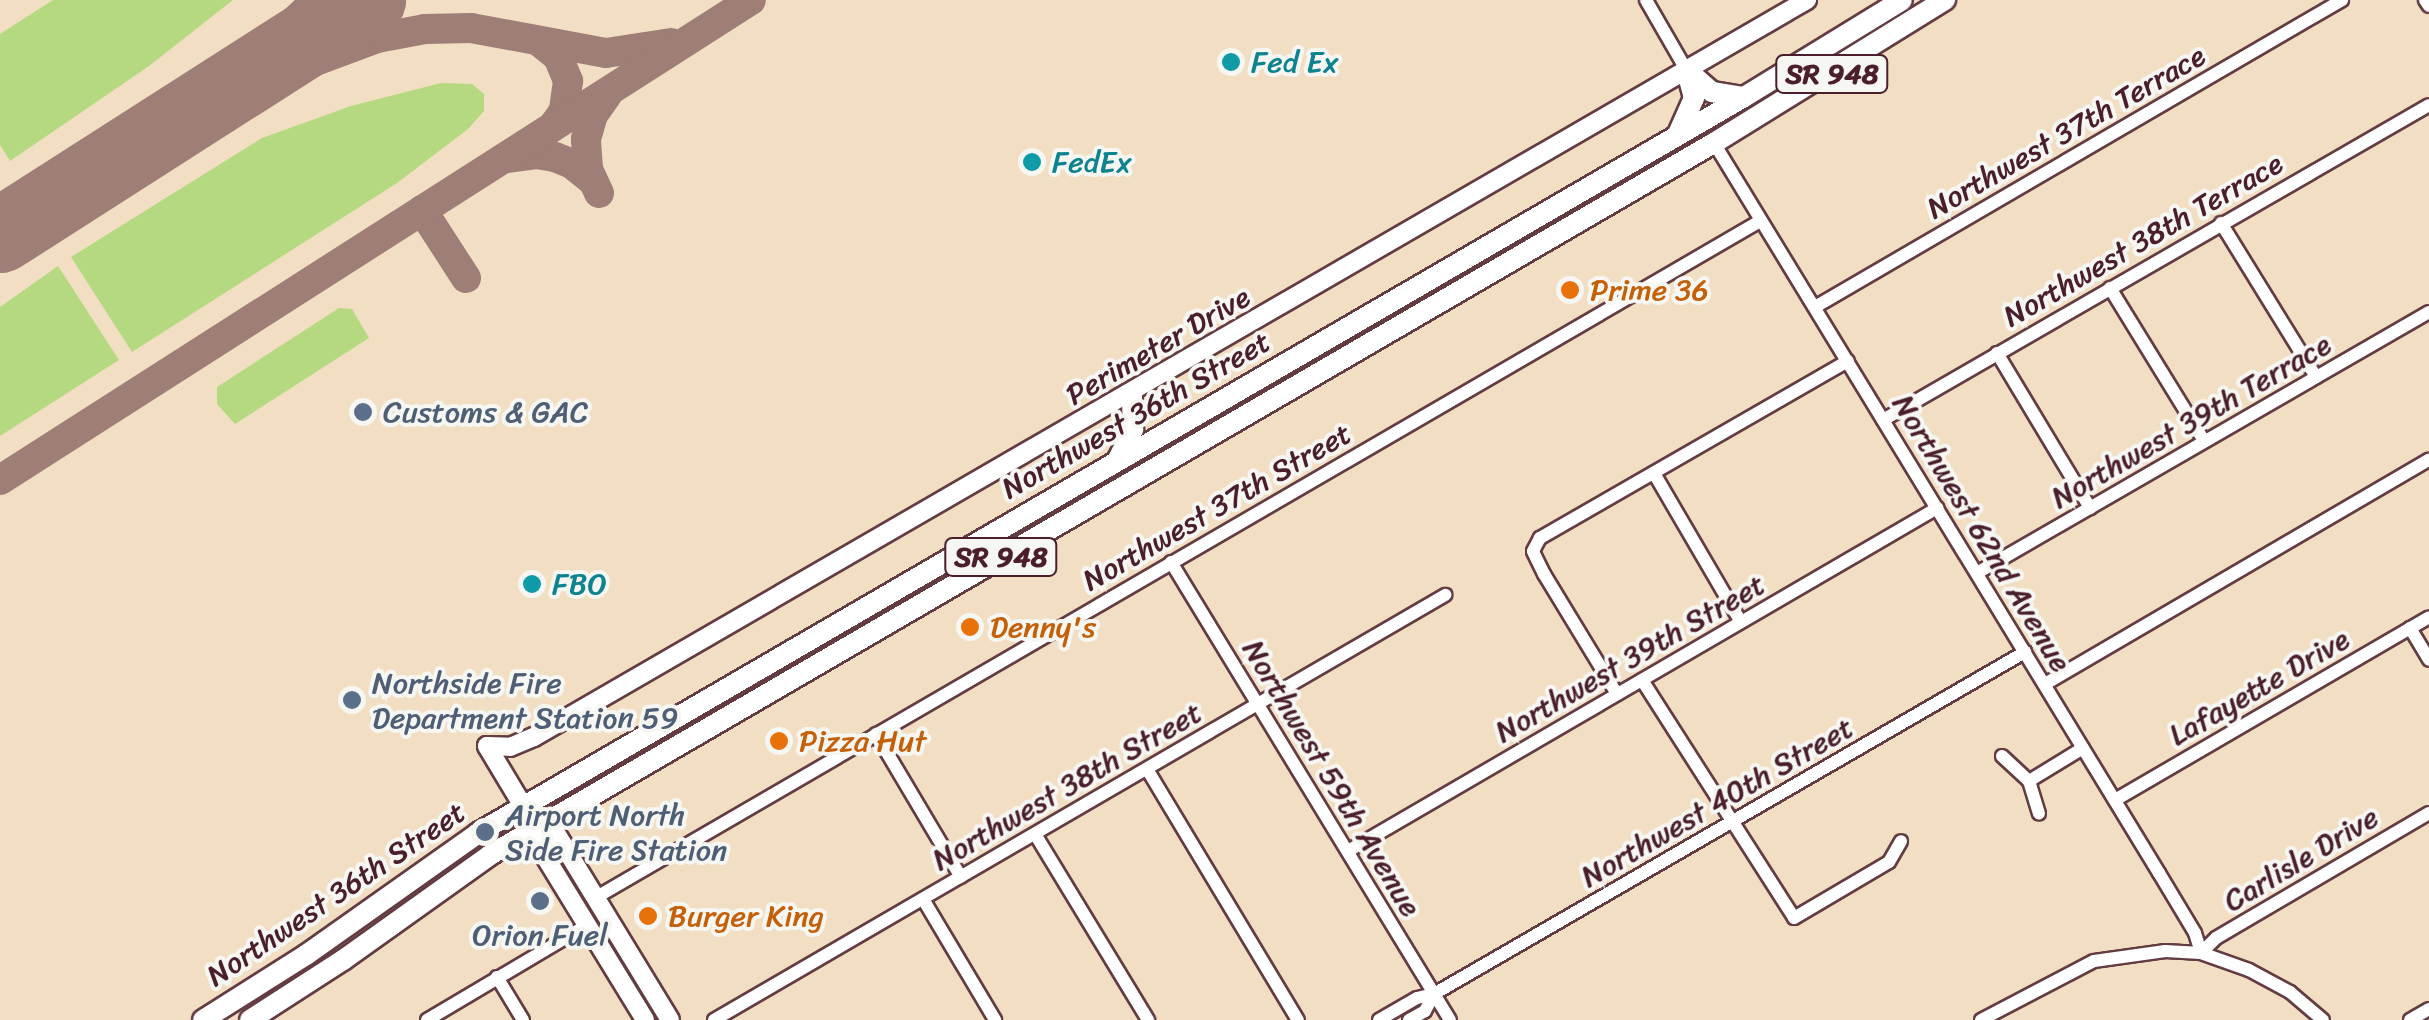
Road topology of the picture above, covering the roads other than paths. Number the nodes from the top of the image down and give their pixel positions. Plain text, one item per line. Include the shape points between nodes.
1 (1646, 0) edge
2 (1807, 0) edge
3 (1902, 0) edge
4 (1945, 0) edge
5 (2342, 0) edge
6 (2425, 0) edge
7 (2429, 6) edge
8 (1687, 71) junction
9 (1744, 97) junction
10 (2429, 104) edge
11 (1678, 136) junction
12 (1714, 143) junction
13 (1760, 221) junction
14 (2222, 223) junction
15 (2110, 288) junction
16 (1404, 294) junction
17 (1815, 307) junction
18 (2429, 312) edge
19 (1417, 316) junction
20 (1997, 353) junction
21 (1848, 362) junction
22 (2316, 377) junction
23 (1132, 393) junction
24 (1883, 420) junction
25 (1186, 421) junction
26 (2204, 442) junction
27 (1126, 455) junction
28 (1173, 457) junction
29 (2429, 460) edge
30 (1655, 475) junction
31 (1937, 508) junction
32 (2090, 508) junction
33 (998, 530) junction
34 (1172, 562) junction
35 (983, 568) junction
36 (1977, 573) junction
37 (902, 586) junction
38 (1445, 595) dead end
39 (2429, 617) edge
40 (1742, 622) junction
41 (2410, 628) junction
42 (799, 646) junction
43 (2025, 652) junction
44 (828, 657) junction
45 (2429, 660) edge
46 (1642, 680) junction
47 (2045, 684) junction
48 (1617, 694) junction
49 (1258, 704) junction
50 (876, 734) junction
51 (534, 737) junction
52 (2083, 748) junction
53 (2002, 756) dead end
54 (1147, 769) junction
55 (507, 779) junction
56 (2029, 780) junction
57 (2115, 800) junction
58 (522, 806) junction
59 (2429, 812) edge
60 (2039, 814) dead end
61 (1733, 822) junction
62 (539, 826) junction
63 (1035, 834) junction
64 (1901, 841) dead end
65 (1348, 851) junction
66 (961, 876) junction
67 (595, 898) junction
68 (923, 899) junction
69 (586, 925) junction
70 (2201, 952) junction
71 (497, 977) junction
72 (1434, 994) junction
73 (2429, 1009) edge
74 (204, 1020) edge
75 (250, 1020) edge
76 (427, 1020) edge
77 (523, 1020) edge
78 (645, 1020) edge
79 (670, 1020) edge
80 (714, 1020) edge
81 (995, 1020) edge
82 (1148, 1020) edge
83 (1298, 1020) edge
84 (1379, 1020) edge
85 (1409, 1020) edge
86 (1450, 1020) edge
87 (1981, 1020) edge
88 (2322, 1020) edge
89 (2410, 1020) edge

1 - 8 street
2 - 8 street, Perimeter Drive
3 - 9 main road, Northwest 36th Street / SR 948
4 - 12 main road, Northwest 36th Street / SR 948
5 - 17 street, Northwest 37th Terrace
6 - 7 street
8 - 9 main road via 1712,92
8 - 11 main road via 1694,98
8 - 23 street, Perimeter Drive
9 - 11 main road, Northwest 36th Street / SR 948
10 - 14 street, Northwest 38th Terrace
11 - 16 main road, Northwest 36th Street / SR 948
12 - 13 street, Northwest 62nd Avenue
12 - 19 main road, Northwest 36th Street / SR 948
13 - 17 street, Northwest 62nd Avenue
13 - 34 street, Northwest 37th Street
14 - 15 street, Northwest 38th Terrace
14 - 22 street
15 - 20 street, Northwest 38th Terrace
15 - 26 street
16 - 19 main road
16 - 25 main road, Northwest 36th Street / SR 948
17 - 21 street, Northwest 62nd Avenue
18 - 22 street, Northwest 39th Terrace
19 - 28 main road, Northwest 36th Street / SR 948
20 - 24 street, Northwest 38th Terrace
20 - 32 street
21 - 24 street, Northwest 62nd Avenue
21 - 30 street
22 - 26 street, Northwest 39th Terrace
23 - 27 main road
23 - 51 street, Perimeter Drive
24 - 31 street, Northwest 62nd Avenue
25 - 27 main road, Northwest 36th Street / SR 948
25 - 28 main road
26 - 32 street, Northwest 39th Terrace
27 - 28 main road
27 - 33 main road, Northwest 36th Street / SR 948
28 - 35 main road, Northwest 36th Street / SR 948
29 - 47 street
30 - 40 street
30 - 48 street via 1540,538 1533,551
31 - 36 street, Northwest 62nd Avenue
31 - 40 street, Northwest 39th Street
32 - 36 street, Northwest 39th Terrace
33 - 35 main road
33 - 37 main road, Northwest 36th Street / SR 948
34 - 49 street, Northwest 59th Avenue
34 - 50 street, Northwest 37th Street
35 - 44 main road, Northwest 36th Street / SR 948
36 - 43 street, Northwest 62nd Avenue
37 - 42 main road, Northwest 36th Street / SR 948
37 - 44 main road via 896,601 853,626
38 - 49 street, Northwest 38th Street
39 - 41 street, Lafayette Drive
40 - 46 street, Northwest 39th Street
41 - 45 street
41 - 57 street, Lafayette Drive
42 - 44 main road via 816,646
42 - 58 main road, Northwest 36th Street / SR 948
43 - 47 street, Northwest 62nd Avenue
43 - 61 street, Northwest 40th Street
44 - 62 main road, Northwest 36th Street / SR 948
46 - 48 street, Northwest 39th Street
46 - 61 street
47 - 52 street, Northwest 62nd Avenue
48 - 65 street, Northwest 39th Street
49 - 54 street, Northwest 38th Street
49 - 65 street, Northwest 59th Avenue
50 - 66 street
50 - 67 street, Northwest 37th Street
51 - 55 street, Perimeter Drive
51 - 55 street, Perimeter Drive via 510,748 487,746
52 - 56 street
52 - 57 street, Northwest 62nd Avenue
53 - 56 street
54 - 63 street, Northwest 38th Street
54 - 83 street
55 - 58 street
56 - 60 street
57 - 70 street, Northwest 62nd Avenue
58 - 62 street
58 - 74 main road, Northwest 36th Street / SR 948
59 - 70 street, Carlisle Drive
61 - 64 street via 1794,918 1889,862
61 - 72 street, Northwest 40th Street
62 - 67 street
62 - 69 street
62 - 75 main road, Northwest 36th Street / SR 948
63 - 66 street, Northwest 38th Street
63 - 82 street
65 - 72 street, Northwest 59th Avenue
66 - 68 street, Northwest 38th Street
67 - 79 street
68 - 80 street, Northwest 38th Street
68 - 81 street
69 - 71 street
69 - 78 street
70 - 87 street via 2094,961
70 - 88 street via 2270,980
71 - 76 street
71 - 77 street
72 - 84 street, Northwest 40th Street
72 - 85 street, Northwest 40th Street
72 - 86 street, Northwest 59th Avenue
73 - 89 street

